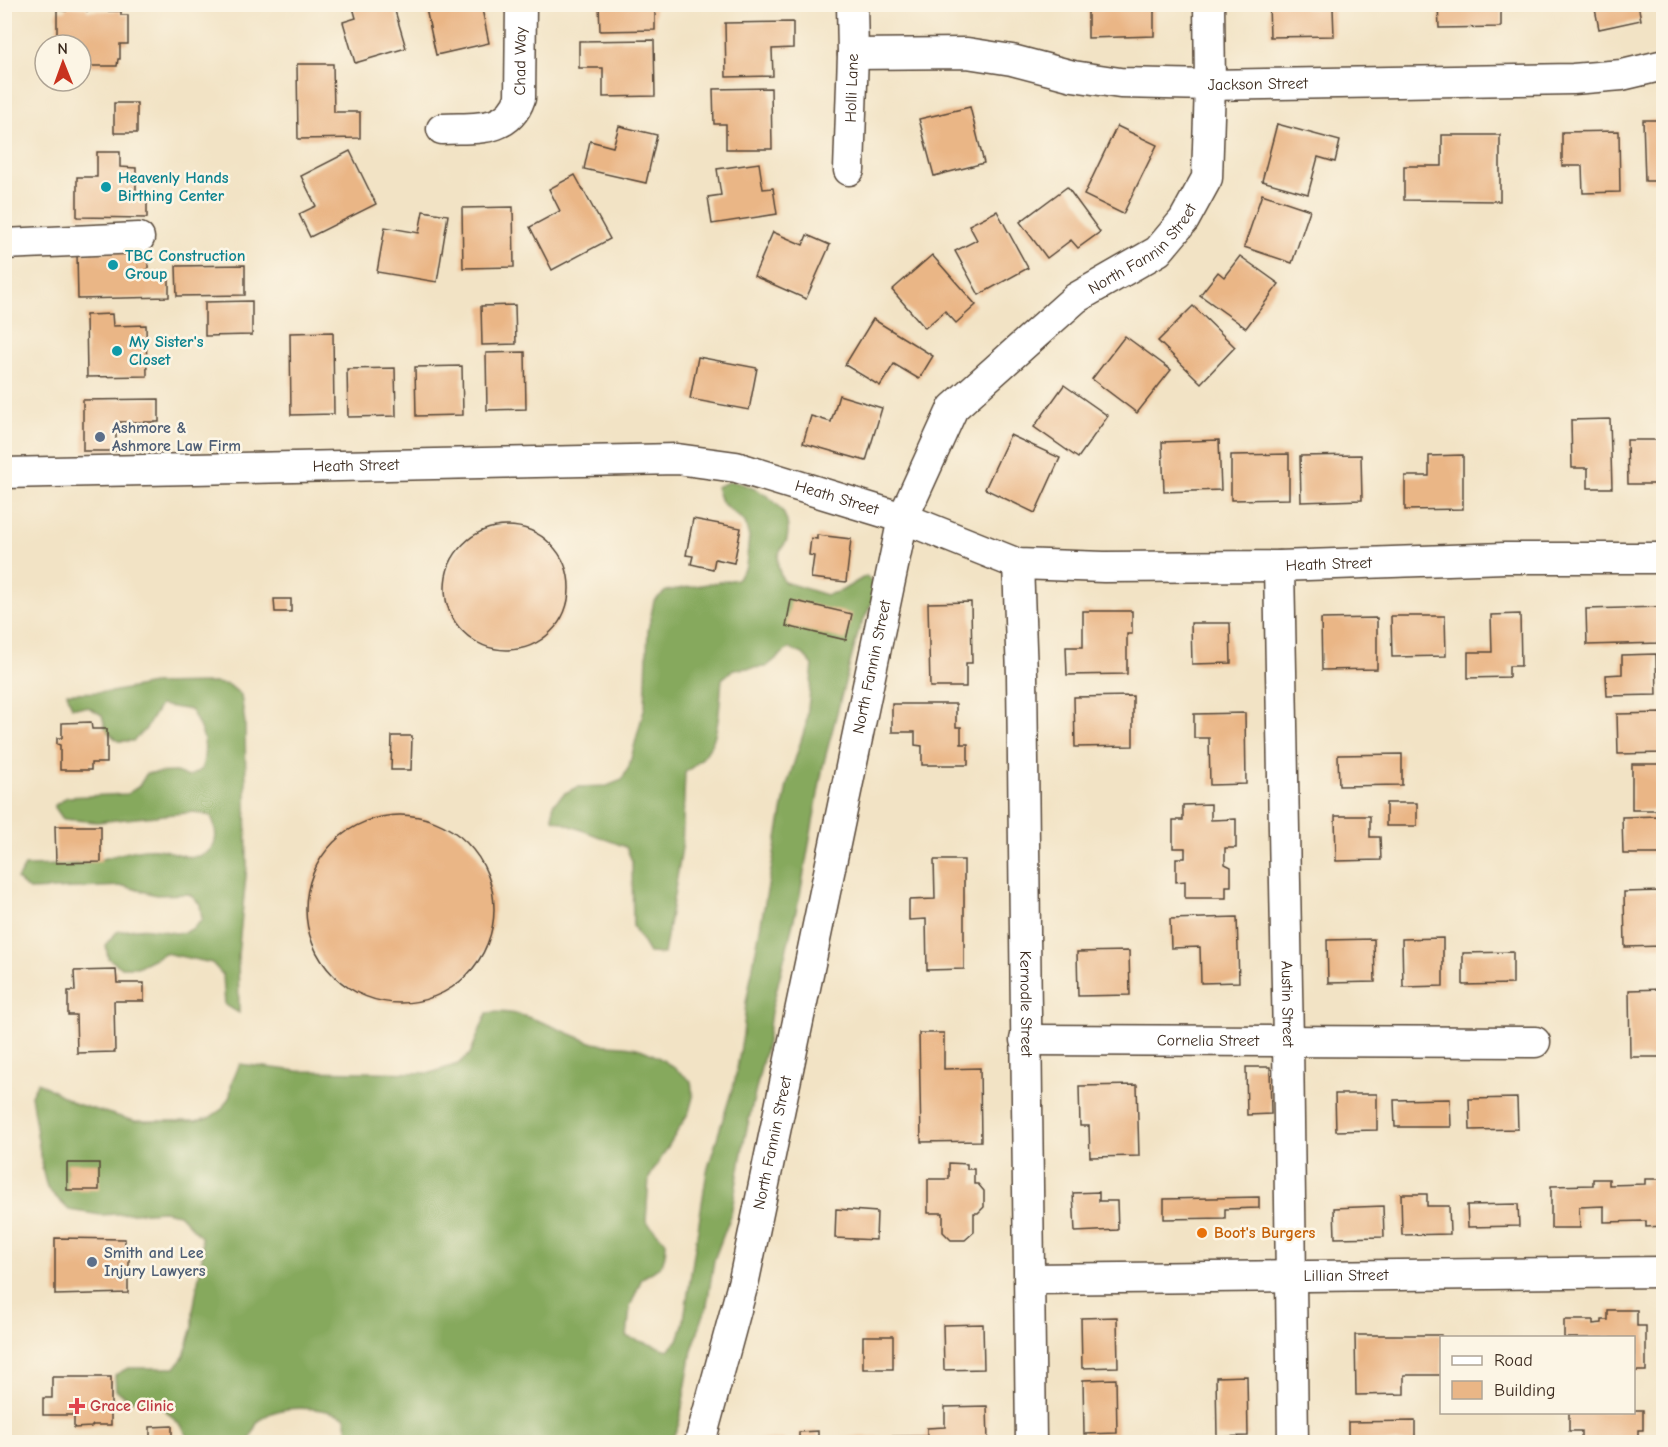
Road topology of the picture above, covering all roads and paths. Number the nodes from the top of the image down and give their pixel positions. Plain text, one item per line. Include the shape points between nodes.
1 (521, 4) edge
2 (852, 4) edge
3 (1209, 4) edge
4 (853, 54) junction
5 (1664, 65) edge
6 (1210, 85) junction
7 (442, 129) dead end
8 (849, 170) dead end
9 (139, 238) dead end
10 (4, 244) edge
11 (4, 473) edge
12 (903, 518) junction
13 (1664, 558) edge
14 (1018, 564) junction
15 (1279, 566) junction
16 (1025, 1040) junction
17 (1288, 1041) junction
18 (1535, 1041) dead end
19 (1664, 1272) edge
20 (1290, 1276) junction
21 (1030, 1279) junction
22 (700, 1443) edge
23 (1031, 1443) edge
24 (1293, 1443) edge

1 - 7 street, Chad Way via 518,105 506,121
2 - 4 street, Holli Lane
3 - 6 street, North Fannin Street
4 - 6 street, Jackson Street via 967,53 1109,81
4 - 8 street, Holli Lane
5 - 6 street, Jackson Street via 1622,75 1573,79
6 - 12 street, North Fannin Street via 1207,178 1184,220 1158,251 1076,298 953,408
9 - 10 street
11 - 12 street, Heath Street via 677,459 735,466
12 - 14 street, Heath Street
12 - 22 street, North Fannin Street via 744,1280
13 - 15 street, Heath Street via 1505,558
14 - 15 street, Heath Street
14 - 16 street, Kernodle Street
15 - 17 street, Austin Street
16 - 17 street, Cornelia Street
16 - 21 street, Kernodle Street
17 - 18 street, Cornelia Street
17 - 20 street, Austin Street
19 - 20 street, Lillian Street
20 - 21 street, Lillian Street
20 - 24 street, Austin Street
21 - 23 street, Kernodle Street

